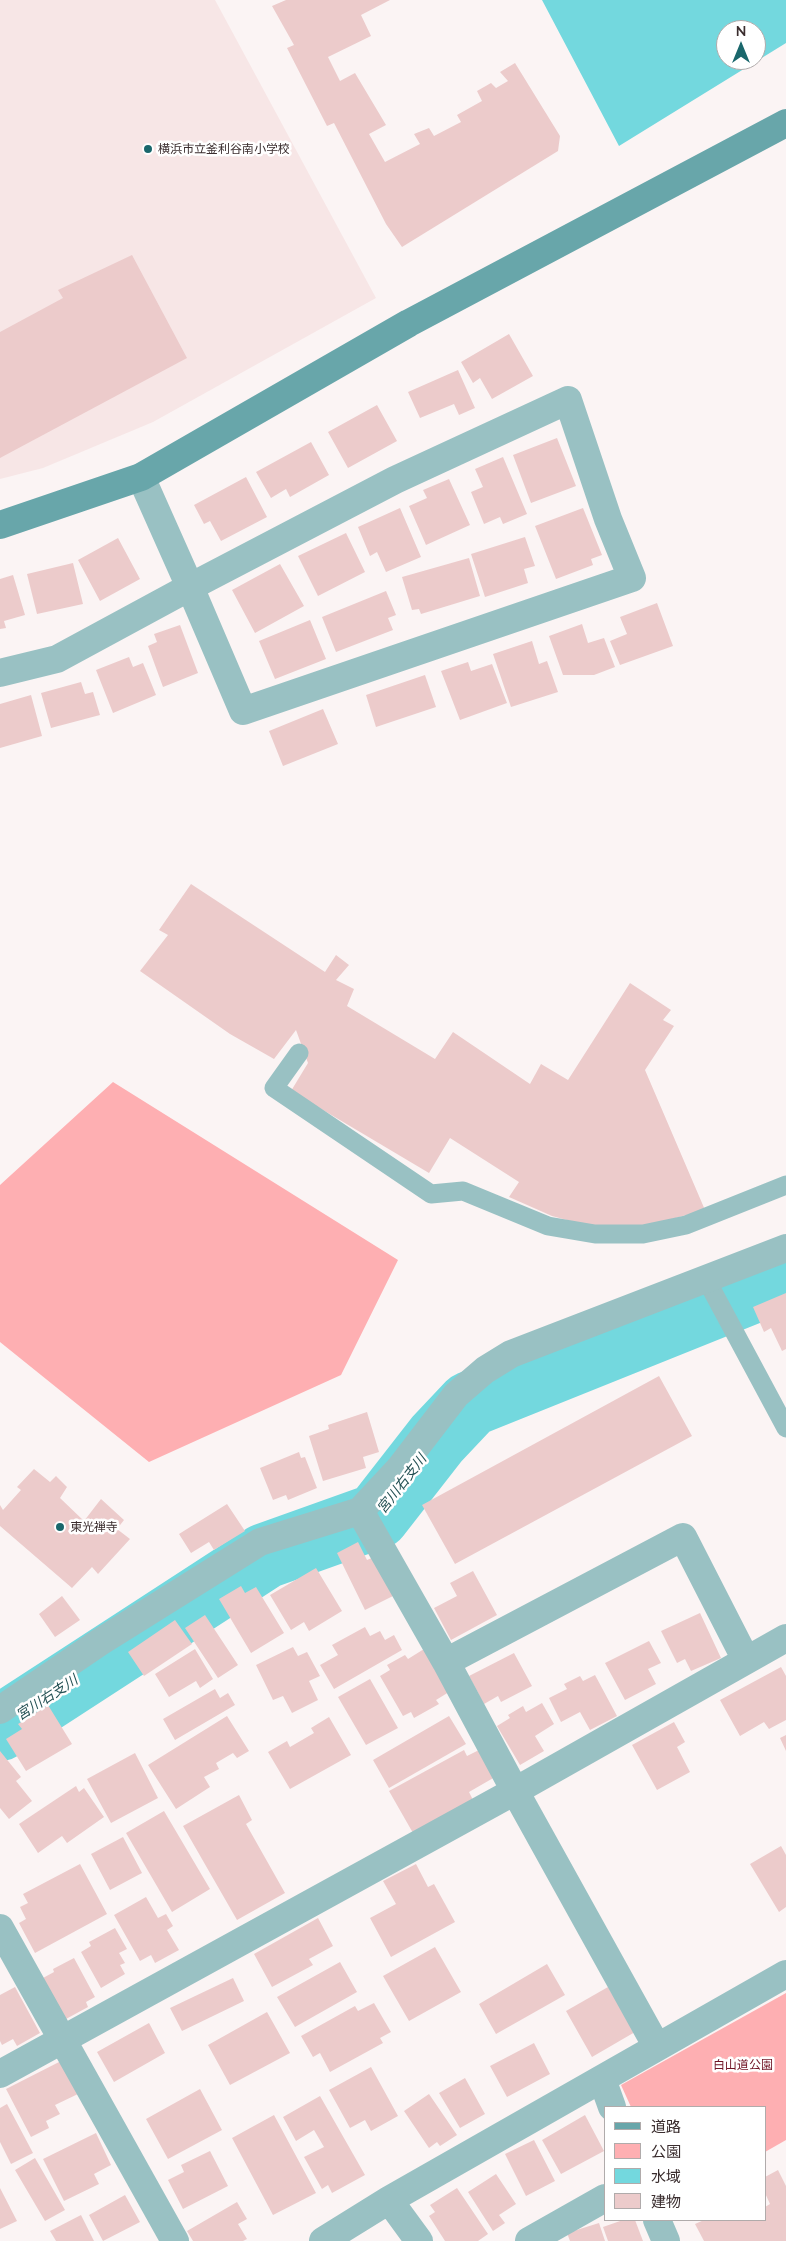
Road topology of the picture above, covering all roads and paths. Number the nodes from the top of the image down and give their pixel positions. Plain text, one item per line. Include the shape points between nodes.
1 (786, 123) edge
2 (141, 478) junction
3 (0, 525) edge
4 (190, 587) junction
5 (0, 674) edge
6 (299, 1053) dead end
7 (786, 1185) edge
8 (786, 1248) edge
9 (709, 1286) junction
10 (786, 1428) edge
11 (366, 1520) junction
12 (786, 1638) edge
13 (746, 1660) junction
14 (446, 1662) junction
15 (0, 1710) edge
16 (515, 1791) junction
17 (0, 1928) edge
18 (786, 1974) edge
19 (62, 2039) junction
20 (657, 2047) junction
21 (0, 2074) edge
22 (602, 2079) junction
23 (612, 2106) edge
24 (604, 2199) edge
25 (390, 2200) junction
26 (657, 2221) edge
27 (175, 2241) edge
28 (323, 2241) edge
29 (419, 2241) edge
30 (529, 2241) edge
31 (666, 2241) edge

1 - 2 street via 392,332
2 - 3 street
2 - 4 street
4 - 4 street via 243,711 632,578 608,519 568,400 395,480
4 - 5 street via 58,658
6 - 7 lane via 274,1088 431,1194 463,1190 548,1226 595,1234 643,1234 686,1225
8 - 9 street
9 - 10 lane
9 - 11 street via 511,1354 485,1370 456,1395 400,1468
11 - 14 street
11 - 15 street via 260,1542 100,1642
12 - 13 street
13 - 14 street via 683,1537
13 - 16 street
14 - 16 street
16 - 19 street
16 - 20 street
17 - 19 street
18 - 20 street
19 - 21 street
19 - 27 street
20 - 22 street
22 - 23 street
22 - 25 street
24 - 30 street
25 - 28 street
25 - 29 street
26 - 31 street

